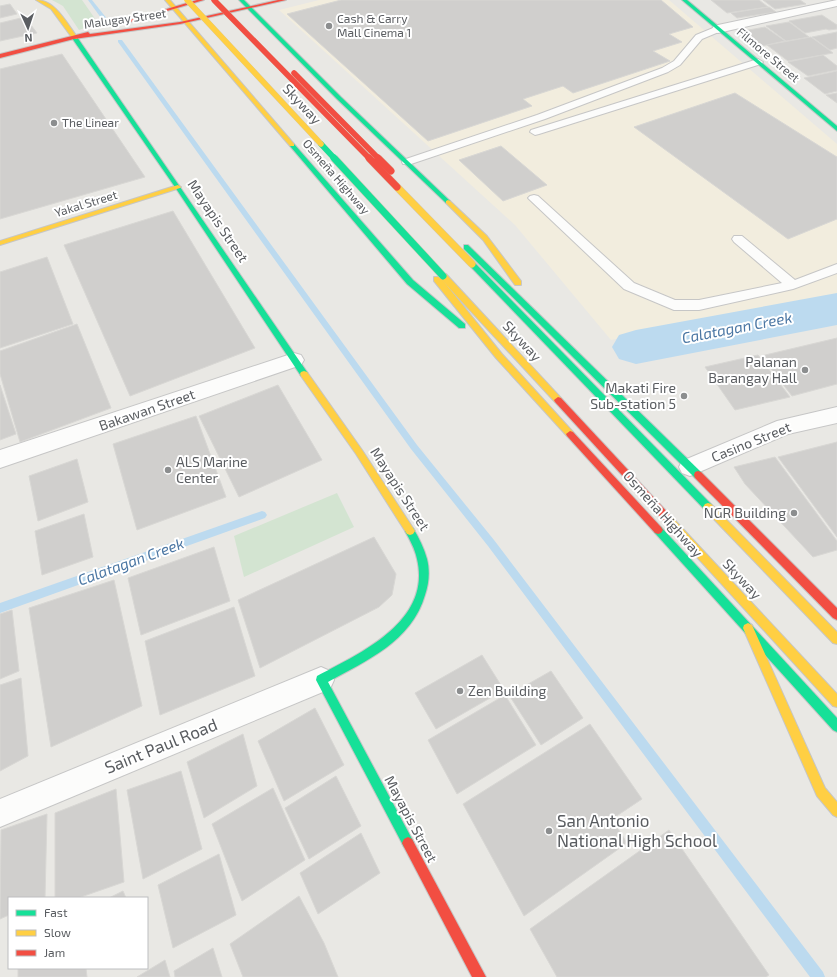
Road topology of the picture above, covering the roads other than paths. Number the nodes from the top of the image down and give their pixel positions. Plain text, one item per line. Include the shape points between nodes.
1 (38, 0) edge
2 (181, 0) edge
3 (186, 0) edge
4 (202, 0) edge
5 (214, 0) edge
6 (222, 0) edge
7 (241, 0) edge
8 (284, 0) edge
9 (684, 0) edge
10 (170, 3) edge
11 (817, 3) edge
12 (837, 3) edge
13 (249, 8) junction
14 (837, 17) edge
15 (186, 22) junction
16 (718, 29) junction
17 (75, 38) junction
18 (0, 56) edge
19 (758, 62) junction
20 (837, 129) edge
21 (535, 132) dead end
22 (407, 162) junction
23 (178, 187) junction
24 (534, 198) dead end
25 (738, 239) dead end
26 (0, 243) edge
27 (837, 268) edge
28 (794, 285) junction
29 (551, 330) junction
30 (499, 356) junction
31 (294, 360) junction
32 (837, 415) edge
33 (0, 459) edge
34 (690, 467) junction
35 (837, 615) edge
36 (748, 628) junction
37 (837, 639) edge
38 (321, 680) junction
39 (837, 702) edge
40 (837, 726) edge
41 (837, 811) edge
42 (0, 813) edge
43 (479, 977) edge

1 - 17 main road, Mayapis Street via 53,8
2 - 30 main road, Osmeña Highway via 437,279
3 - 39 main road, Skyway, bridge
4 - 10 main road, Malugay Street
5 - 37 main road, Skyway, bridge
6 - 29 main road, bridge
7 - 13 main road
8 - 13 main road, Malugay Street
9 - 16 main road, Filmore Street
10 - 15 main road, Osmeña Highway
10 - 17 main road, Malugay Street
11 - 12 street
11 - 14 street
11 - 16 street
13 - 15 main road, Malugay Street
13 - 22 main road
15 - 17 main road, Malugay Street via 126,33
15 - 30 main road, Osmeña Highway via 410,282
16 - 19 main road, Filmore Street
16 - 22 lane via 699,37 677,63 665,70 541,117
17 - 18 main road, Malugay Street
17 - 23 main road, Mayapis Street
19 - 20 main road, Filmore Street
19 - 21 lane
22 - 29 main road via 486,238
23 - 26 main road, Yakal Street
23 - 31 main road, Mayapis Street
24 - 28 lane via 628,286 674,305 698,305
25 - 28 lane
27 - 28 lane
29 - 34 main road
30 - 36 main road, Osmeña Highway
31 - 33 street, Bakawan Street
31 - 38 main road, Mayapis Street via 408,524 424,560 424,587 414,611 392,637
32 - 34 street, Casino Street via 784,427
34 - 35 main road
36 - 40 main road, Osmeña Highway
36 - 41 main road via 821,792
38 - 42 street, Saint Paul Road
38 - 43 main road, Mayapis Street

